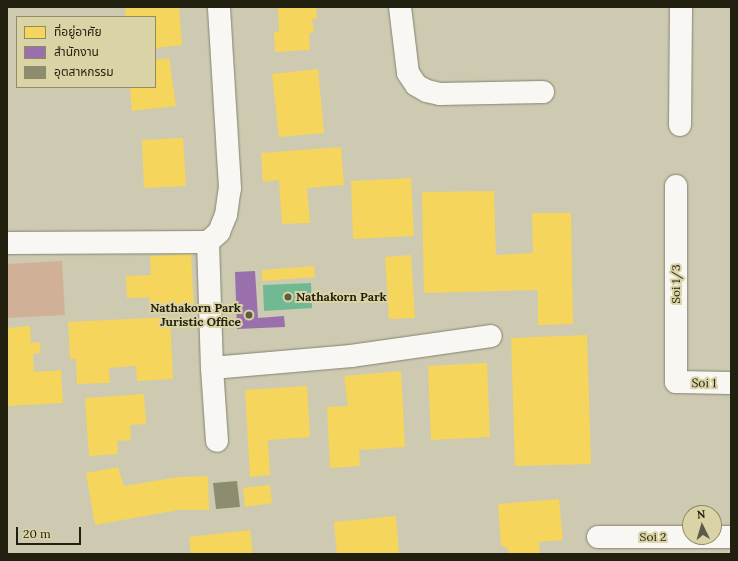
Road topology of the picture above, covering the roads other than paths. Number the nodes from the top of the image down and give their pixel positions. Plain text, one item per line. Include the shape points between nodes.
1 (219, 7) edge
2 (400, 7) edge
3 (681, 7) edge
4 (543, 92) dead end
5 (680, 125) dead end
6 (676, 186) dead end
7 (208, 242) junction
8 (7, 243) edge
9 (491, 336) dead end
10 (212, 368) junction
11 (676, 382) joint
12 (731, 383) edge
13 (217, 441) dead end
14 (598, 537) dead end
15 (731, 537) edge

1 - 7 street via 230,188 226,215 219,232
2 - 4 street via 408,73 416,84 427,91 440,94
3 - 5 street
6 - 11 street, Soi 1/3
7 - 8 street
7 - 10 street
9 - 10 street via 351,356
10 - 13 street
11 - 12 street, Soi 1
14 - 15 street, Soi 2

